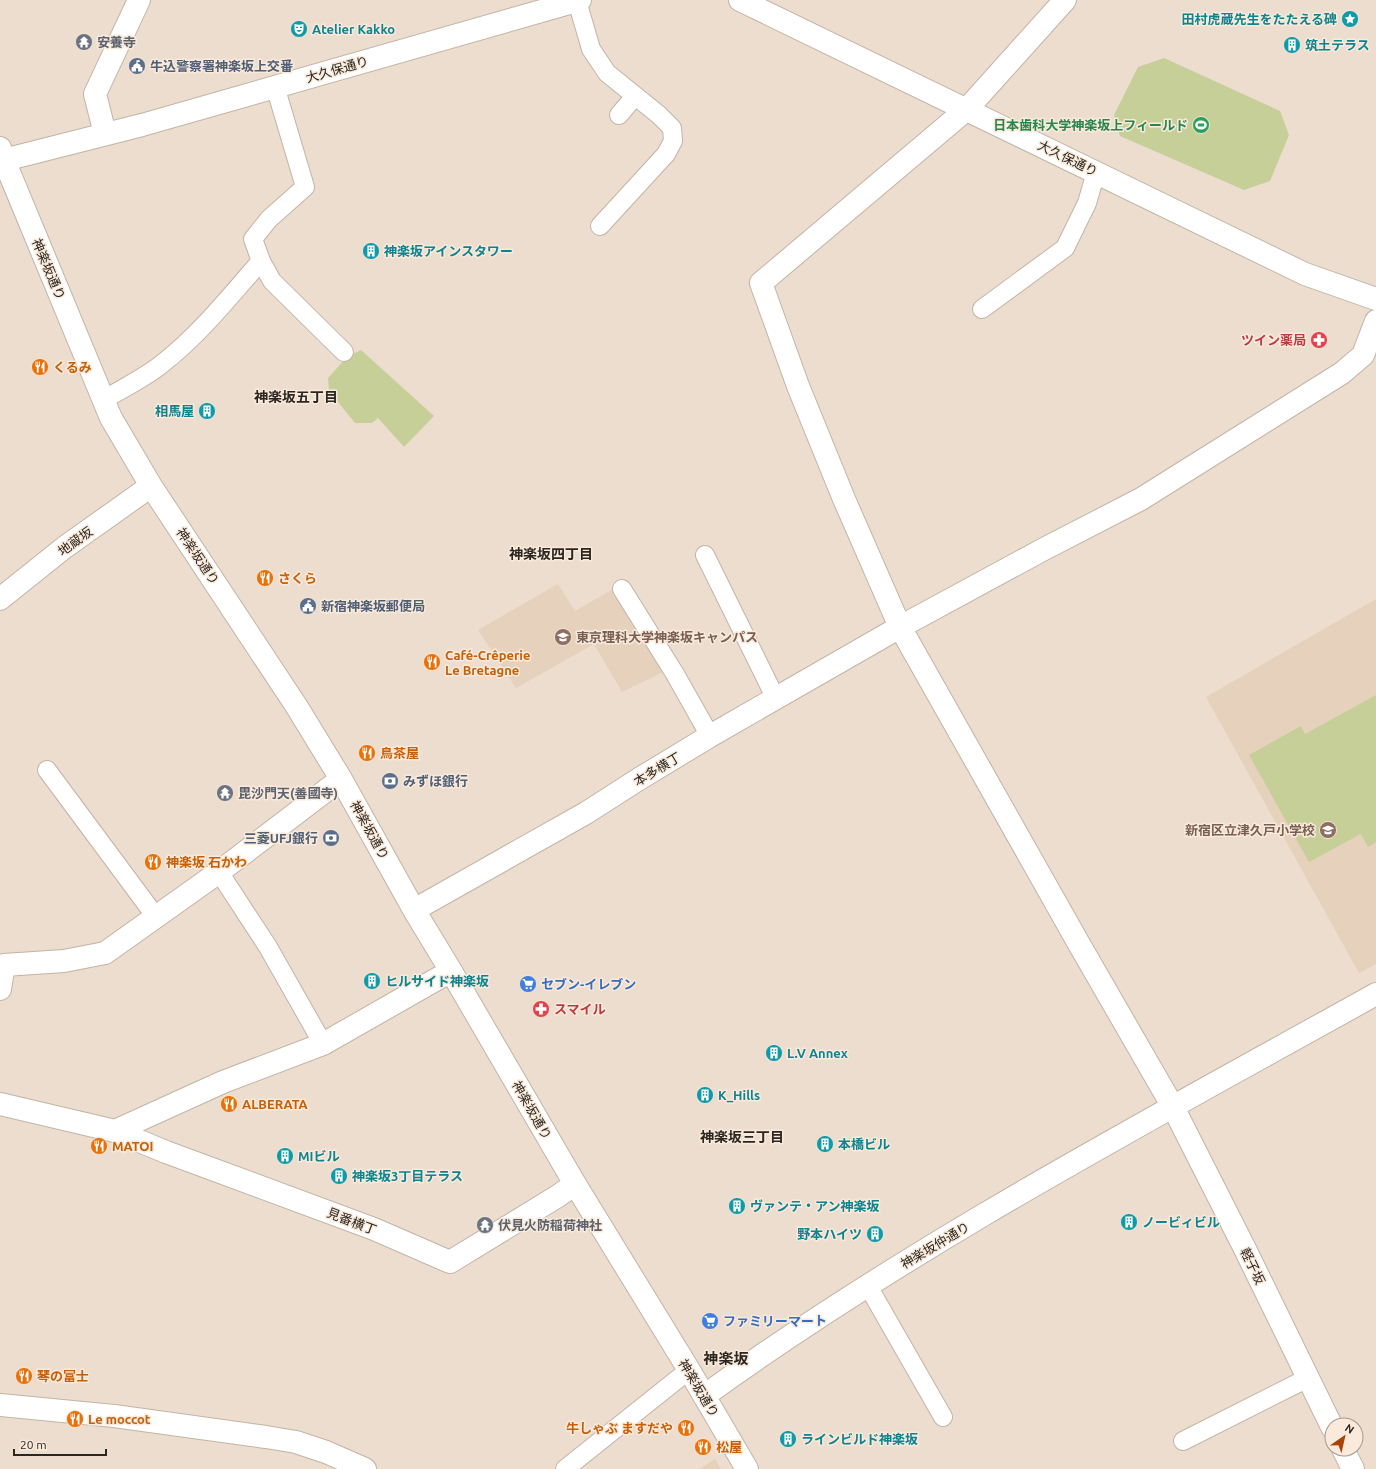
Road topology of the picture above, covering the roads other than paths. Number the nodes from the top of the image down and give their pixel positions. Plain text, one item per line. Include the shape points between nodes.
1 (139, 0) edge
2 (740, 0) edge
3 (1065, 0) edge
4 (579, 1) edge
5 (275, 86) junction
6 (635, 96) junction
7 (967, 109) junction
8 (619, 115) dead end
9 (105, 134) junction
10 (1, 156) edge
11 (1096, 172) junction
12 (600, 226) dead end
13 (261, 261) junction
14 (1376, 299) edge
15 (982, 309) dead end
16 (1376, 321) edge
17 (344, 352) dead end
18 (103, 400) junction
19 (151, 486) junction
20 (705, 555) dead end
21 (622, 589) dead end
22 (0, 599) edge
23 (900, 627) junction
24 (776, 699) junction
25 (710, 736) junction
26 (47, 770) dead end
27 (341, 779) junction
28 (219, 872) junction
29 (414, 910) junction
30 (156, 917) junction
31 (451, 971) junction
32 (0, 989) edge
33 (1376, 994) edge
34 (323, 1044) junction
35 (0, 1104) edge
36 (1173, 1107) junction
37 (115, 1131) junction
38 (575, 1184) junction
39 (868, 1286) junction
40 (689, 1370) junction
41 (1308, 1378) junction
42 (704, 1396) junction
43 (0, 1405) edge
44 (1327, 1417) edge
45 (943, 1418) dead end
46 (1183, 1441) dead end
47 (1347, 1457) edge
48 (365, 1469) edge
49 (565, 1469) edge
50 (747, 1469) edge
51 (1353, 1469) edge

1 - 9 street via 95,94
2 - 7 street, 大久保通り
3 - 7 street
4 - 5 street, 大久保通り
4 - 6 lane via 591,49 607,73
5 - 9 street, 大久保通り
5 - 13 lane via 305,187 268,219 253,239
6 - 8 lane
6 - 12 lane via 672,128 673,142 666,154
7 - 11 street, 大久保通り
7 - 23 street, 軽子坂 via 761,284 798,386
9 - 10 street, 大久保通り
10 - 18 street, 神楽坂通り
11 - 14 street, 大久保通り via 1305,274
11 - 15 lane via 1086,203 1065,248
13 - 17 lane via 272,281
13 - 18 lane via 192,339 163,364
16 - 23 street, 本多横丁 via 1363,355 1342,374 1141,499
18 - 19 street, 神楽坂通り
19 - 22 street, 地蔵坂 via 65,547
19 - 27 street, 神楽坂通り via 297,707
20 - 24 lane
21 - 25 lane
23 - 24 street, 本多横丁
23 - 36 street, 軽子坂
24 - 25 street, 本多横丁
25 - 29 street, 本多横丁 via 586,813
26 - 30 lane
27 - 28 street
27 - 29 street, 神楽坂通り
28 - 30 street
28 - 34 lane via 268,947
29 - 31 street, 神楽坂通り
30 - 32 street via 105,953 64,961 4,965
31 - 34 street
31 - 38 street, 神楽坂通り
33 - 36 street, 神楽坂仲通り
34 - 37 street via 224,1082
35 - 37 street
36 - 39 street, 神楽坂仲通り
36 - 41 street, 軽子坂
37 - 38 street, 見番横丁 via 374,1229 450,1262
38 - 40 street, 神楽坂通り
39 - 42 street, 神楽坂仲通り
39 - 45 lane
40 - 42 street, 神楽坂通り
40 - 49 lane
41 - 44 street, 軽子坂
41 - 46 lane
42 - 50 street, 神楽坂通り
43 - 48 street via 114,1416 266,1436 326,1452
47 - 51 street

